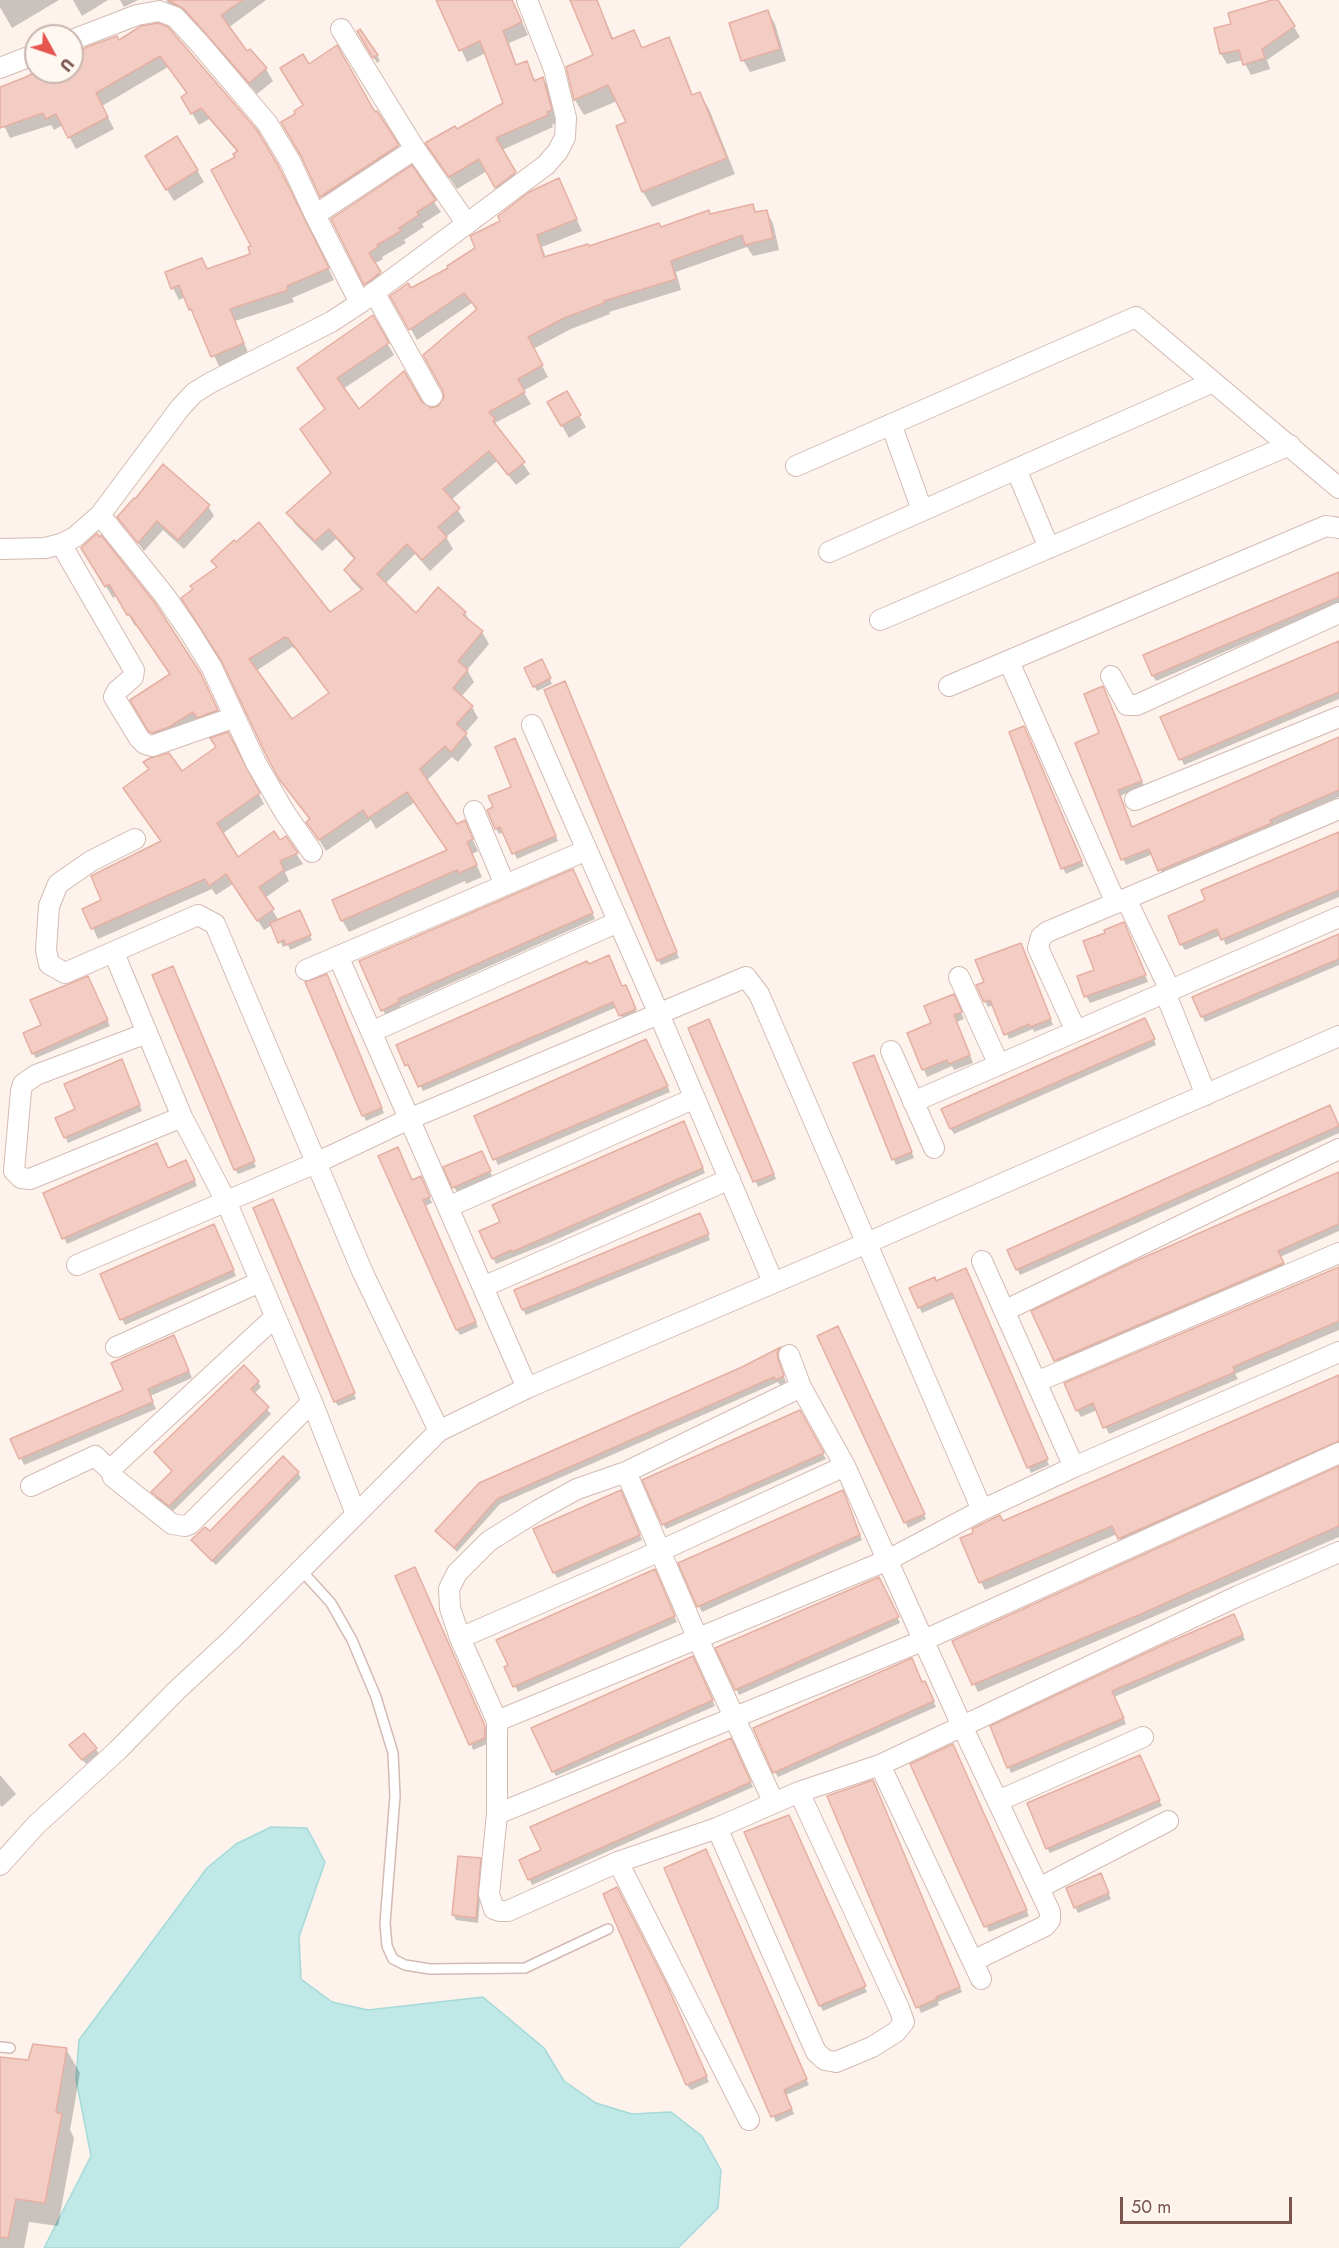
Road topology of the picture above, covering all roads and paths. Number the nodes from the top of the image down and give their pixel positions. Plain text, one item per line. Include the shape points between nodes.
1 (527, 0) edge
2 (341, 29) dead end
3 (84, 35) edge
4 (24, 59) edge
5 (0, 68) edge
6 (416, 149) junction
7 (315, 214) junction
8 (467, 224) junction
9 (367, 297) junction
10 (1213, 382) junction
11 (432, 396) dead end
12 (891, 424) junction
13 (1290, 445) junction
14 (796, 466) dead end
15 (1016, 469) junction
16 (1339, 488) edge
17 (922, 510) junction
18 (100, 515) junction
19 (1339, 528) edge
20 (61, 544) junction
21 (1050, 548) junction
22 (0, 549) edge
23 (829, 552) dead end
24 (1339, 613) edge
25 (880, 620) dead end
26 (1009, 662) junction
27 (1112, 676) dead end
28 (949, 686) dead end
29 (235, 717) junction
30 (1339, 717) edge
31 (532, 725) dead end
32 (1135, 800) dead end
33 (1339, 809) edge
34 (474, 811) dead end
35 (135, 839) dead end
36 (587, 850) junction
37 (312, 852) dead end
38 (505, 885) junction
39 (1121, 901) junction
40 (1339, 917) edge
41 (618, 922) junction
42 (114, 953) junction
43 (338, 956) junction
44 (306, 970) dead end
45 (959, 977) dead end
46 (1167, 991) junction
47 (659, 1014) junction
48 (1076, 1031) junction
49 (371, 1032) junction
50 (147, 1033) junction
51 (1339, 1036) edge
52 (891, 1051) dead end
53 (999, 1065) junction
54 (1206, 1095) junction
55 (695, 1098) junction
56 (913, 1102) junction
57 (182, 1117) junction
58 (410, 1119) junction
59 (934, 1148) dead end
60 (1339, 1149) edge
61 (316, 1163) junction
62 (730, 1179) junction
63 (226, 1202) junction
64 (448, 1207) junction
65 (867, 1243) junction
66 (1339, 1253) edge
67 (982, 1261) dead end
68 (77, 1265) dead end
69 (260, 1282) junction
70 (773, 1282) junction
71 (483, 1287) junction
72 (1004, 1311) junction
73 (274, 1317) junction
74 (116, 1347) dead end
75 (1339, 1352) edge
76 (789, 1354) dead end
77 (1036, 1382) junction
78 (801, 1387) junction
79 (527, 1388) junction
80 (312, 1402) junction
81 (438, 1431) junction
82 (1339, 1453) edge
83 (845, 1466) junction
84 (1074, 1467) junction
85 (111, 1471) junction
86 (626, 1472) junction
87 (32, 1486) dead end
88 (982, 1510) junction
89 (356, 1514) junction
90 (660, 1551) junction
91 (1339, 1552) edge
92 (888, 1560) junction
93 (301, 1570) junction
94 (460, 1638) junction
95 (698, 1640) junction
96 (922, 1641) junction
97 (736, 1718) junction
98 (497, 1721) junction
99 (962, 1726) junction
100 (1143, 1737) dead end
101 (880, 1765) junction
102 (799, 1792) junction
103 (998, 1801) junction
104 (774, 1803) junction
105 (498, 1814) junction
106 (1168, 1821) dead end
107 (717, 1828) junction
108 (618, 1862) junction
109 (0, 1865) edge
110 (1039, 1888) junction
111 (608, 1929) dead end
112 (749, 2120) dead end

1 - 8 street via 554,69 566,118 565,137 546,165
2 - 6 street
3 - 7 street via 138,15 159,11 175,17 267,123 291,161
4 - 5 street
6 - 7 street
6 - 8 street
7 - 9 street
8 - 9 street
9 - 11 street
9 - 18 street via 331,322 194,393
10 - 12 street via 1136,317
10 - 13 street
10 - 15 street
12 - 14 street
12 - 17 street
13 - 16 street
13 - 21 street
15 - 17 street
15 - 21 street
17 - 23 street
18 - 20 street
18 - 29 street via 191,634
19 - 26 street via 1326,526
20 - 22 street
20 - 29 street via 134,670 133,677 114,697 139,738 152,746
21 - 25 street
24 - 27 street via 1137,705 1126,705
26 - 28 street
26 - 39 street
29 - 37 street via 256,763
30 - 32 street
31 - 36 street
33 - 39 street
34 - 38 street
35 - 42 street via 70,874 58,884 49,906 49,964 65,973
36 - 38 street
36 - 41 street
38 - 43 street
39 - 46 street
39 - 48 street via 1047,932 1038,942
40 - 46 street
41 - 47 street
41 - 49 street
42 - 50 street
42 - 61 street via 198,915 215,924
43 - 44 street
43 - 49 street
45 - 53 street
46 - 48 street
46 - 54 street
47 - 55 street
47 - 58 street
47 - 65 street via 746,977 759,994
48 - 53 street
49 - 58 street
50 - 57 street
50 - 57 street via 36,1075 23,1084 14,1171 21,1178 30,1179
51 - 54 street
52 - 56 street
53 - 56 street
54 - 65 street
55 - 62 street
55 - 64 street
56 - 59 street
57 - 63 street
58 - 61 street
58 - 64 street
60 - 72 street
61 - 63 street
61 - 81 street
62 - 70 street
62 - 71 street
63 - 68 street
63 - 69 street
64 - 71 street
65 - 70 street
65 - 88 street
66 - 77 street
67 - 72 street
69 - 73 street
69 - 74 street
70 - 79 street
71 - 79 street
72 - 77 street
73 - 80 street
73 - 85 street
75 - 84 street
76 - 78 street
77 - 84 street
78 - 83 street
78 - 86 street
79 - 81 street
80 - 85 street via 185,1526 172,1524 113,1477
80 - 89 street
81 - 89 street
82 - 96 street
83 - 90 street
83 - 92 street
84 - 88 street
85 - 87 street via 95,1456
86 - 90 street
86 - 94 street via 577,1489 537,1510 489,1541 457,1572 449,1590 450,1608
88 - 92 street
89 - 93 street
90 - 94 street
90 - 95 street
91 - 99 street
92 - 95 street
92 - 96 street
93 - 109 street via 36,1825
93 - 111 lane via 331,1603 352,1640 393,1753 395,1796 385,1923 387,1946 393,1959 430,1969 525,1968
94 - 98 street
95 - 97 street
95 - 98 street
96 - 97 street
96 - 99 street
97 - 104 street
97 - 105 street
98 - 105 street
99 - 101 street
99 - 103 street
100 - 103 street
101 - 102 street
101 - 110 street via 977,1970 1050,1920
102 - 104 street
102 - 107 street via 904,2022 897,2032 872,2047 836,2062 825,2060 816,2052
103 - 110 street
104 - 107 street
105 - 108 street via 489,1894 494,1909 508,1911
106 - 110 street
107 - 108 street
108 - 112 street

